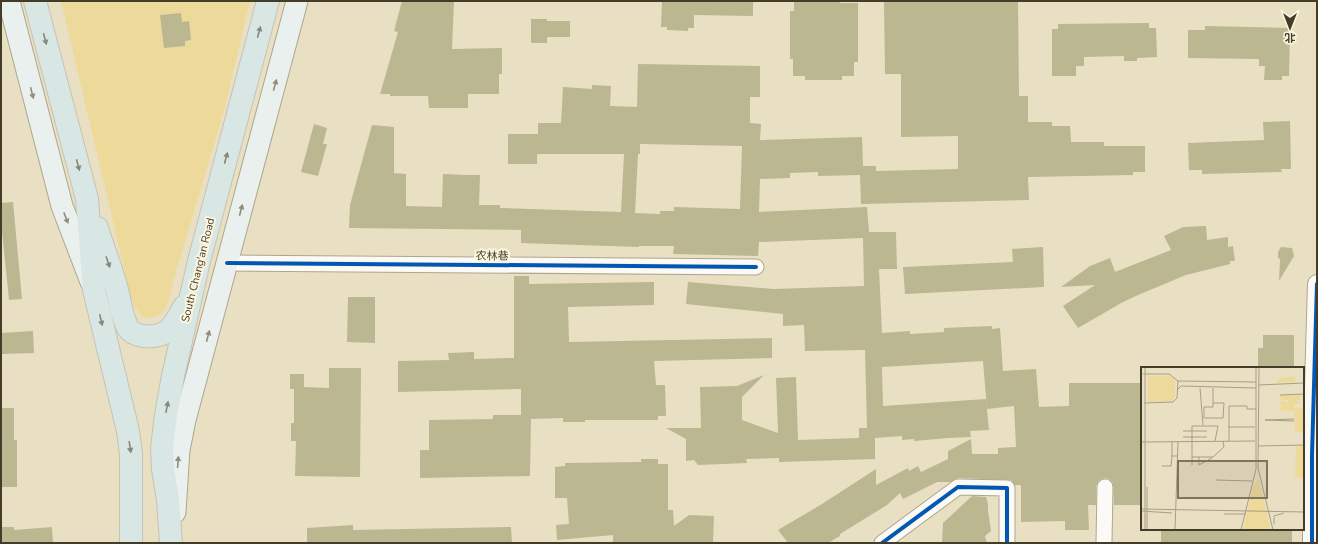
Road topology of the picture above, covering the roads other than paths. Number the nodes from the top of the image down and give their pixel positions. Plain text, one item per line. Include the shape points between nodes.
1 (9, 1) edge
2 (35, 1) edge
3 (268, 1) edge
4 (297, 1) edge
5 (87, 199) junction
6 (227, 263) junction
7 (756, 267) dead end
8 (1317, 284) edge
9 (192, 290) junction
10 (94, 291) junction
11 (1104, 487) dead end
12 (131, 543) edge
13 (172, 543) edge
14 (882, 543) edge
15 (1007, 543) edge
16 (1104, 543) edge
17 (1312, 543) edge

1 -> 10 main road via 62,206
2 -> 5 main road
9 -> 3 main road, South Chang'an Road
6 -> 4 main road
5 -> 9 main road via 116,284 128,329 146,336 165,334 172,328
5 - 10 main road
6 - 7 street, 农林巷
13 -> 6 main road via 181,438
8 - 17 street
13 -> 9 main road, South Chang'an Road via 163,469 163,430
10 -> 12 main road via 123,409 131,454
11 - 16 street
14 - 15 street via 958,487 1007,488

